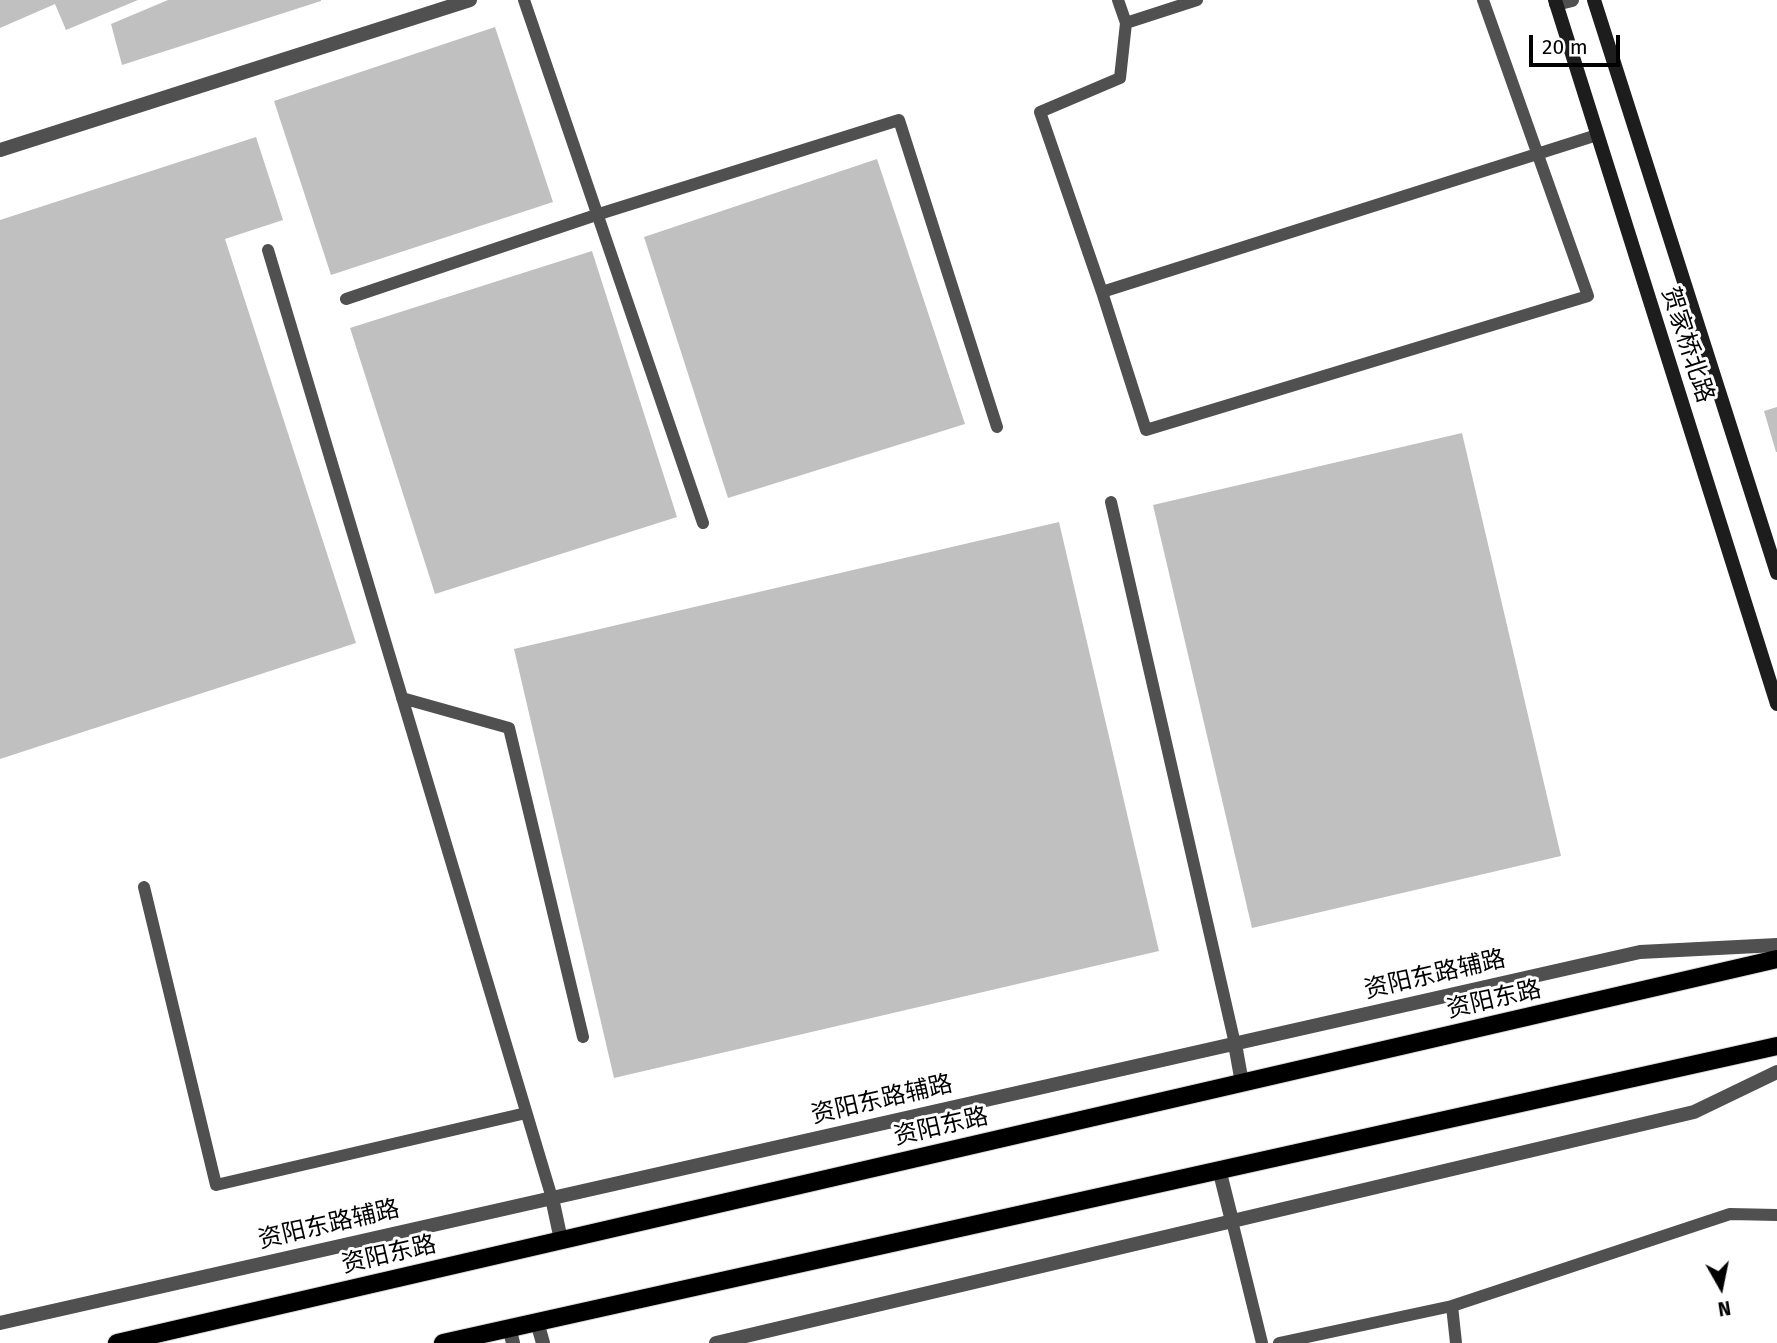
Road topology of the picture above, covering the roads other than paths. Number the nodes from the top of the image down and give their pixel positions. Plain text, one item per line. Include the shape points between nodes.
1 (470, 0) edge
2 (524, 0) edge
3 (1118, 0) edge
4 (1197, 0) edge
5 (1483, 0) edge
6 (1572, 0) edge
7 (1594, 0) edge
8 (1555, 2) edge
9 (1126, 23) junction
10 (1597, 135) junction
11 (0, 150) edge
12 (1538, 153) junction
13 (596, 215) junction
14 (268, 250) dead end
15 (1102, 292) junction
16 (346, 299) dead end
17 (997, 427) dead end
18 (1111, 502) dead end
19 (703, 523) dead end
20 (1777, 573) edge
21 (402, 698) junction
22 (1777, 704) edge
23 (144, 887) dead end
24 (1777, 946) edge
25 (1777, 959) edge
26 (583, 1037) dead end
27 (1235, 1044) junction
28 (1777, 1046) edge
29 (1777, 1072) edge
30 (1242, 1083) junction
31 (526, 1113) junction
32 (1219, 1169) junction
33 (552, 1198) junction
34 (1777, 1214) edge
35 (1232, 1221) junction
36 (561, 1240) junction
37 (1452, 1306) junction
38 (537, 1322) junction
39 (0, 1323) edge
40 (511, 1335) edge
41 (117, 1343) edge
42 (443, 1343) edge
43 (543, 1343) edge
44 (716, 1343) edge
45 (1262, 1343) edge
46 (1279, 1343) edge
47 (1456, 1343) edge

1 - 11 street
2 - 13 lane
3 - 9 lane
4 - 9 lane
5 - 12 lane
6 - 8 street
7 - 20 main road, 贺家桥北路
8 - 10 main road, 贺家桥北路
9 - 15 lane via 1120,78 1040,112
10 - 12 lane
10 - 22 main road, 贺家桥北路
12 - 15 lane
12 - 15 lane via 1588,296 1146,430
13 - 16 lane
13 - 17 lane via 899,120
13 - 19 lane
14 - 21 lane
18 - 27 lane
21 - 26 lane via 509,728
21 - 31 lane
23 - 31 lane via 216,1185
24 - 27 street, 资阳东路辅路 via 1640,952
25 - 30 main road, 资阳东路
27 - 30 street
27 - 33 street, 资阳东路辅路
28 - 32 main road
29 - 35 street via 1694,1112
30 - 36 main road, 资阳东路
31 - 33 lane
32 - 35 street
32 - 38 main road
33 - 36 street
33 - 39 street, 资阳东路辅路
34 - 37 lane via 1730,1214
35 - 44 street
35 - 45 lane
36 - 41 main road, 资阳东路
37 - 46 lane
37 - 47 lane
38 - 40 main road
38 - 43 street
40 - 42 main road

